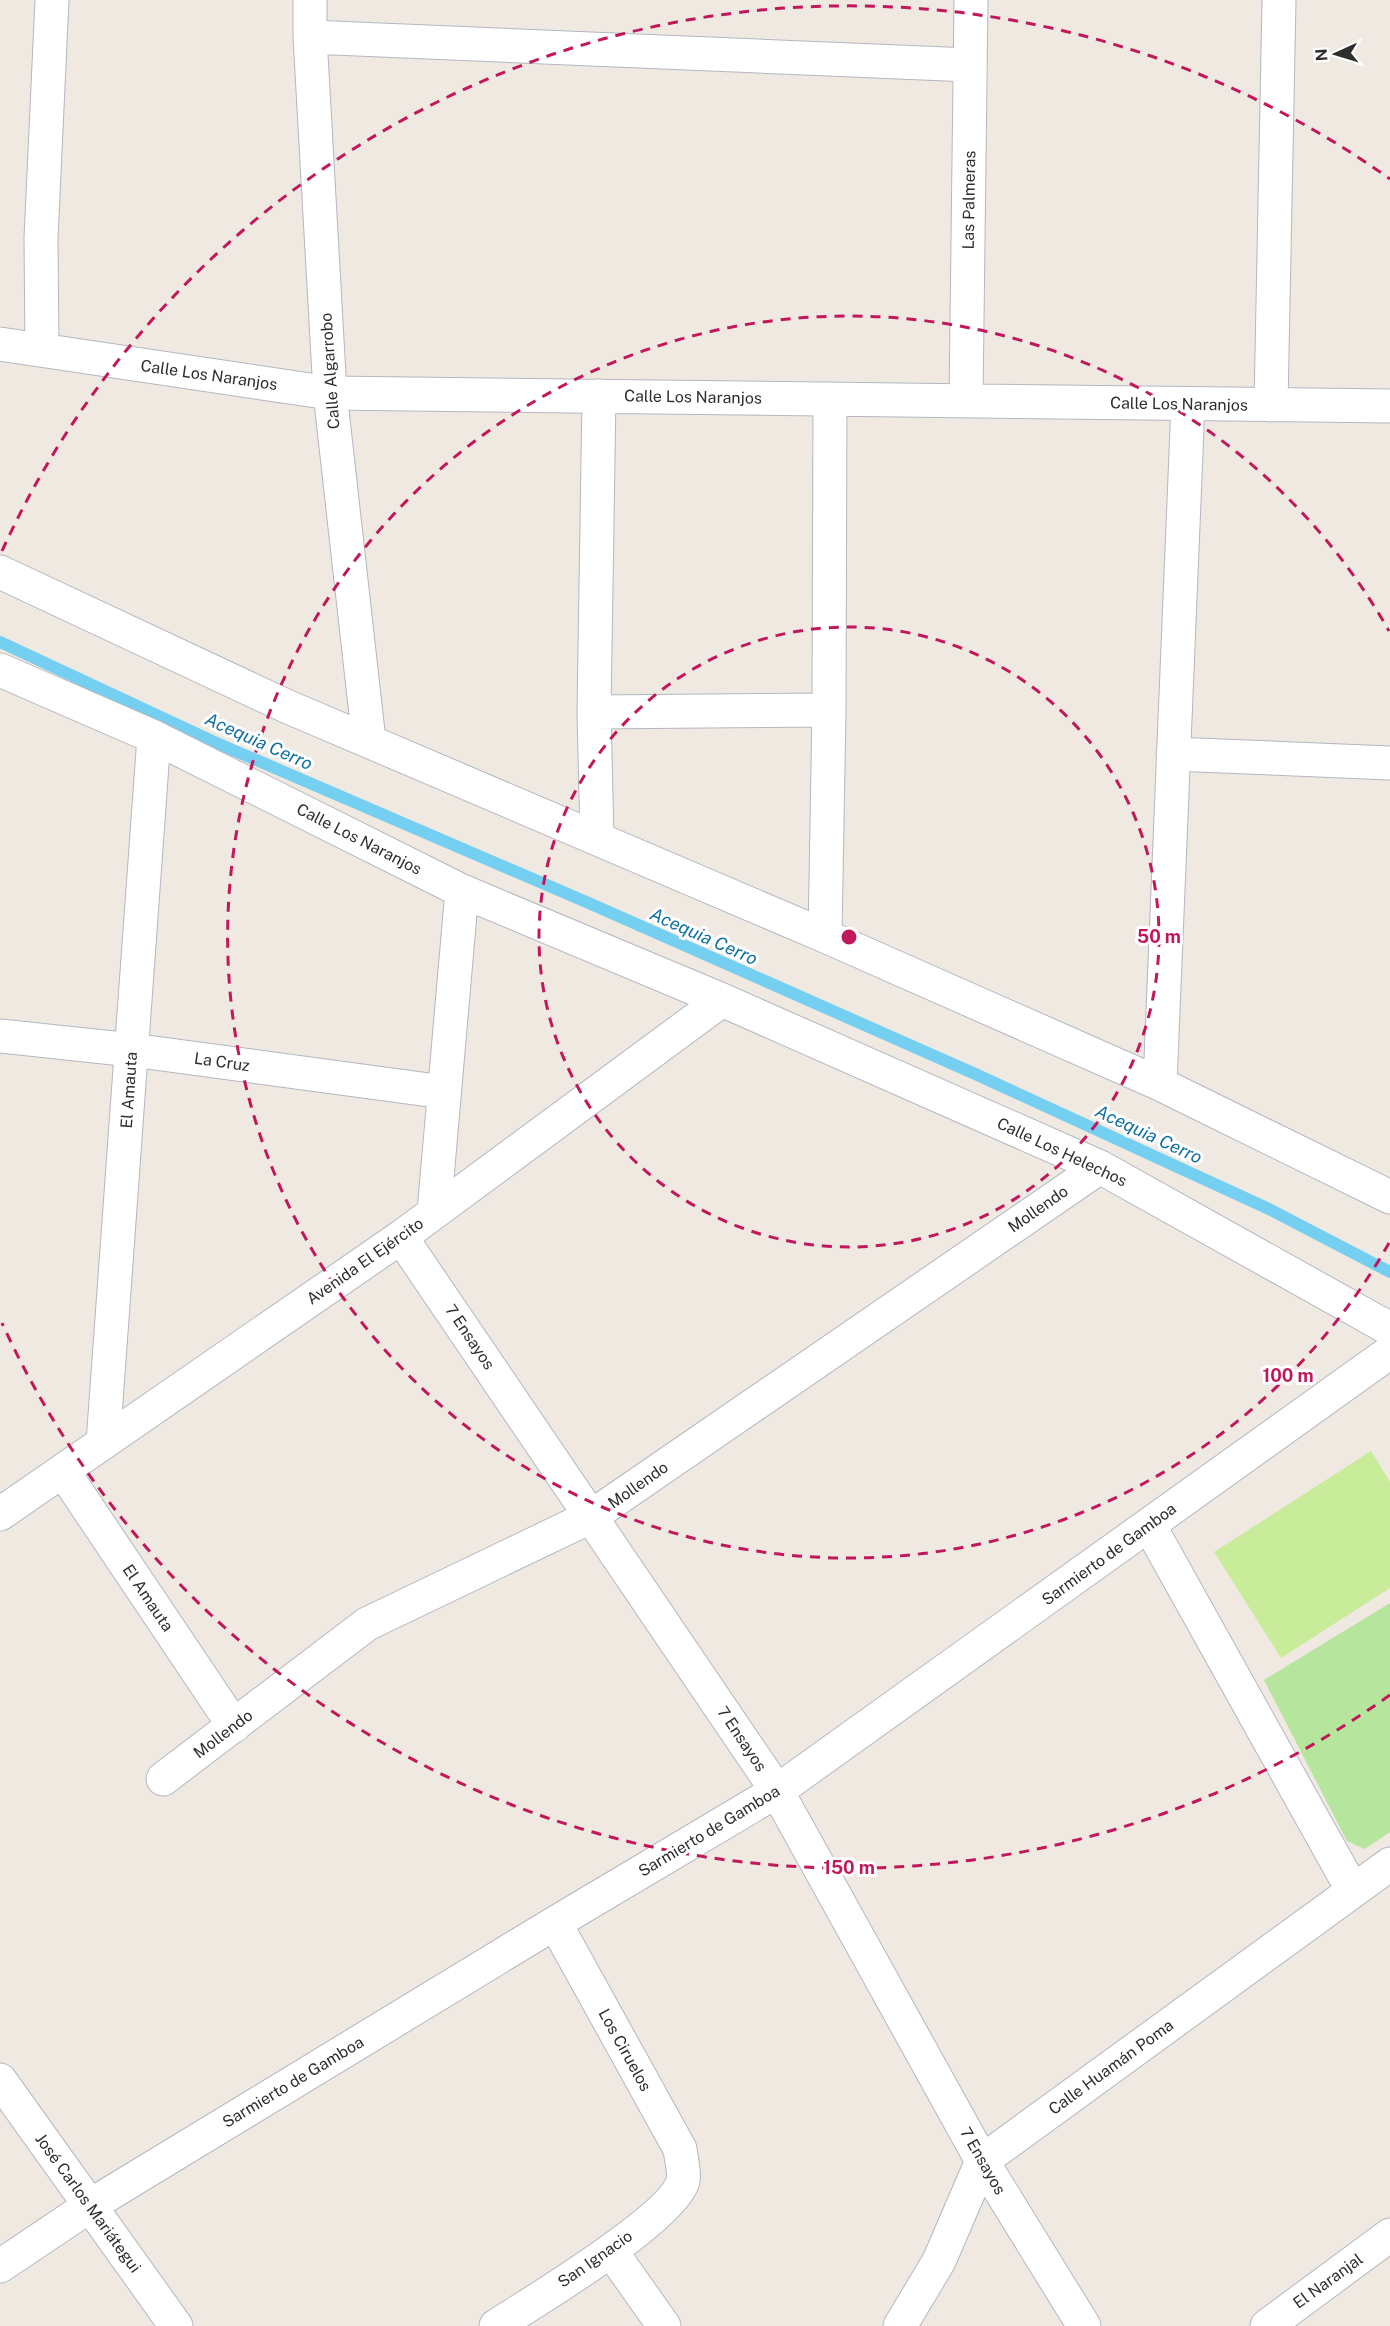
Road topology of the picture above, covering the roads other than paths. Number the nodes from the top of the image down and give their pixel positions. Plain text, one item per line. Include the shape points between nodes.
1 (52, 0) edge
2 (310, 0) edge
3 (971, 0) edge
4 (1279, 0) edge
5 (310, 37) junction
6 (970, 65) junction
7 (0, 344) edge
8 (42, 350) junction
9 (330, 393) junction
10 (599, 396) junction
11 (830, 399) junction
12 (966, 401) junction
13 (1188, 404) junction
14 (1271, 405) junction
15 (1390, 406) edge
16 (0, 572) edge
17 (0, 670) edge
18 (829, 710) junction
19 (594, 712) junction
20 (154, 737) junction
21 (369, 741) junction
22 (1173, 754) junction
23 (1390, 763) edge
24 (597, 838) junction
25 (462, 891) junction
26 (825, 936) junction
27 (723, 999) junction
28 (0, 1036) edge
29 (132, 1050) junction
30 (1160, 1084) junction
31 (444, 1092) junction
32 (1100, 1167) junction
33 (1390, 1197) edge
34 (434, 1212) junction
35 (401, 1237) junction
36 (1390, 1329) edge
37 (1390, 1352) edge
38 (103, 1443) junction
39 (63, 1471) junction
40 (0, 1514) edge
41 (592, 1516) junction
42 (1149, 1525) junction
43 (234, 1726) junction
44 (163, 1779) dead end
45 (777, 1791) junction
46 (1390, 1864) edge
47 (1353, 1891) junction
48 (555, 1923) junction
49 (0, 2080) edge
50 (982, 2161) junction
51 (683, 2180) joint
52 (91, 2205) junction
53 (1390, 2235) edge
54 (610, 2252) junction
55 (0, 2266) edge
56 (176, 2326) edge
57 (496, 2326) edge
58 (664, 2326) edge
59 (900, 2326) edge
60 (1084, 2326) edge
61 (1267, 2326) edge

1 - 8 street via 41,238
2 - 5 street, Calle Algarrobo
3 - 6 street, Las Palmeras
4 - 14 street
5 - 6 street
5 - 9 street, Calle Algarrobo
6 - 12 street, Las Palmeras
7 - 8 street, Calle Los Naranjos
8 - 9 street, Calle Los Naranjos
9 - 10 street, Calle Los Naranjos
9 - 21 street, Calle Algarrobo
10 - 11 street, Calle Los Naranjos
10 - 19 street
11 - 12 street, Calle Los Naranjos
11 - 18 street
12 - 13 street, Calle Los Naranjos
13 - 14 street, Calle Los Naranjos
13 - 22 street
14 - 15 street, Calle Los Naranjos
16 - 21 street
17 - 20 street, Calle Los Naranjos
18 - 19 street
18 - 26 street
19 - 24 street
20 - 25 street, Calle Los Naranjos
20 - 29 street, El Amauta
21 - 24 street
22 - 23 street
22 - 30 street
24 - 26 street
25 - 27 street, Calle Los Naranjos
25 - 31 street
26 - 30 street
27 - 32 street, Calle Los Helechos
27 - 34 street, Avenida El Ejército
28 - 29 street, La Cruz
29 - 31 street, La Cruz
29 - 38 street, El Amauta
30 - 33 street
31 - 34 street
32 - 36 street, Calle Los Helechos
32 - 41 street, Mollendo
34 - 35 street, Avenida El Ejército
35 - 38 street, Avenida El Ejército
35 - 41 street, 7 Ensayos
37 - 42 street, Sarmierto de Gamboa
38 - 39 street, Avenida El Ejército
39 - 40 street, Avenida El Ejército
39 - 43 street, El Amauta
41 - 43 street, Mollendo via 367,1624
41 - 45 street, 7 Ensayos
42 - 45 street, Sarmierto de Gamboa
42 - 47 street
43 - 44 street, Mollendo
45 - 48 street, Sarmierto de Gamboa
45 - 50 street, 7 Ensayos
46 - 47 street, Calle Huamán Poma
47 - 50 street, Calle Huamán Poma
48 - 51 street, Los Ciruelos via 680,2149
48 - 52 street, Sarmierto de Gamboa
49 - 52 street, José Carlos Mariátegui
50 - 59 street via 939,2261
50 - 60 street, 7 Ensayos
51 - 54 street, San Ignacio via 668,2204
52 - 55 street, Sarmierto de Gamboa
52 - 56 street, José Carlos Mariátegui
53 - 61 street, El Naranjal
54 - 57 street, San Ignacio
54 - 58 street

